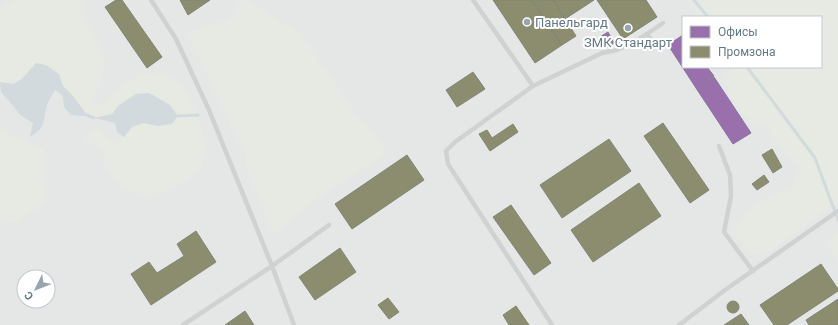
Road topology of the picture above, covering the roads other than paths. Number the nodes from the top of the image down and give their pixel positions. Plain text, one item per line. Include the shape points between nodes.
1 (151, 0) edge
2 (473, 0) edge
3 (663, 23) dead end
4 (647, 34) junction
5 (652, 41) dead end
6 (533, 86) junction
7 (719, 146) dead end
8 (838, 211) edge
9 (329, 225) dead end
10 (272, 266) junction
11 (753, 271) junction
12 (183, 325) edge
13 (294, 325) edge
14 (552, 325) edge
15 (679, 325) edge

1 - 10 lane via 176,39 209,110
2 - 6 lane
3 - 4 lane
4 - 5 lane
4 - 6 lane via 631,44 602,53
6 - 14 lane via 446,151 448,164
7 - 11 lane via 730,175 731,189 724,232
8 - 11 lane
9 - 10 lane
10 - 12 lane
10 - 13 lane
11 - 15 lane

